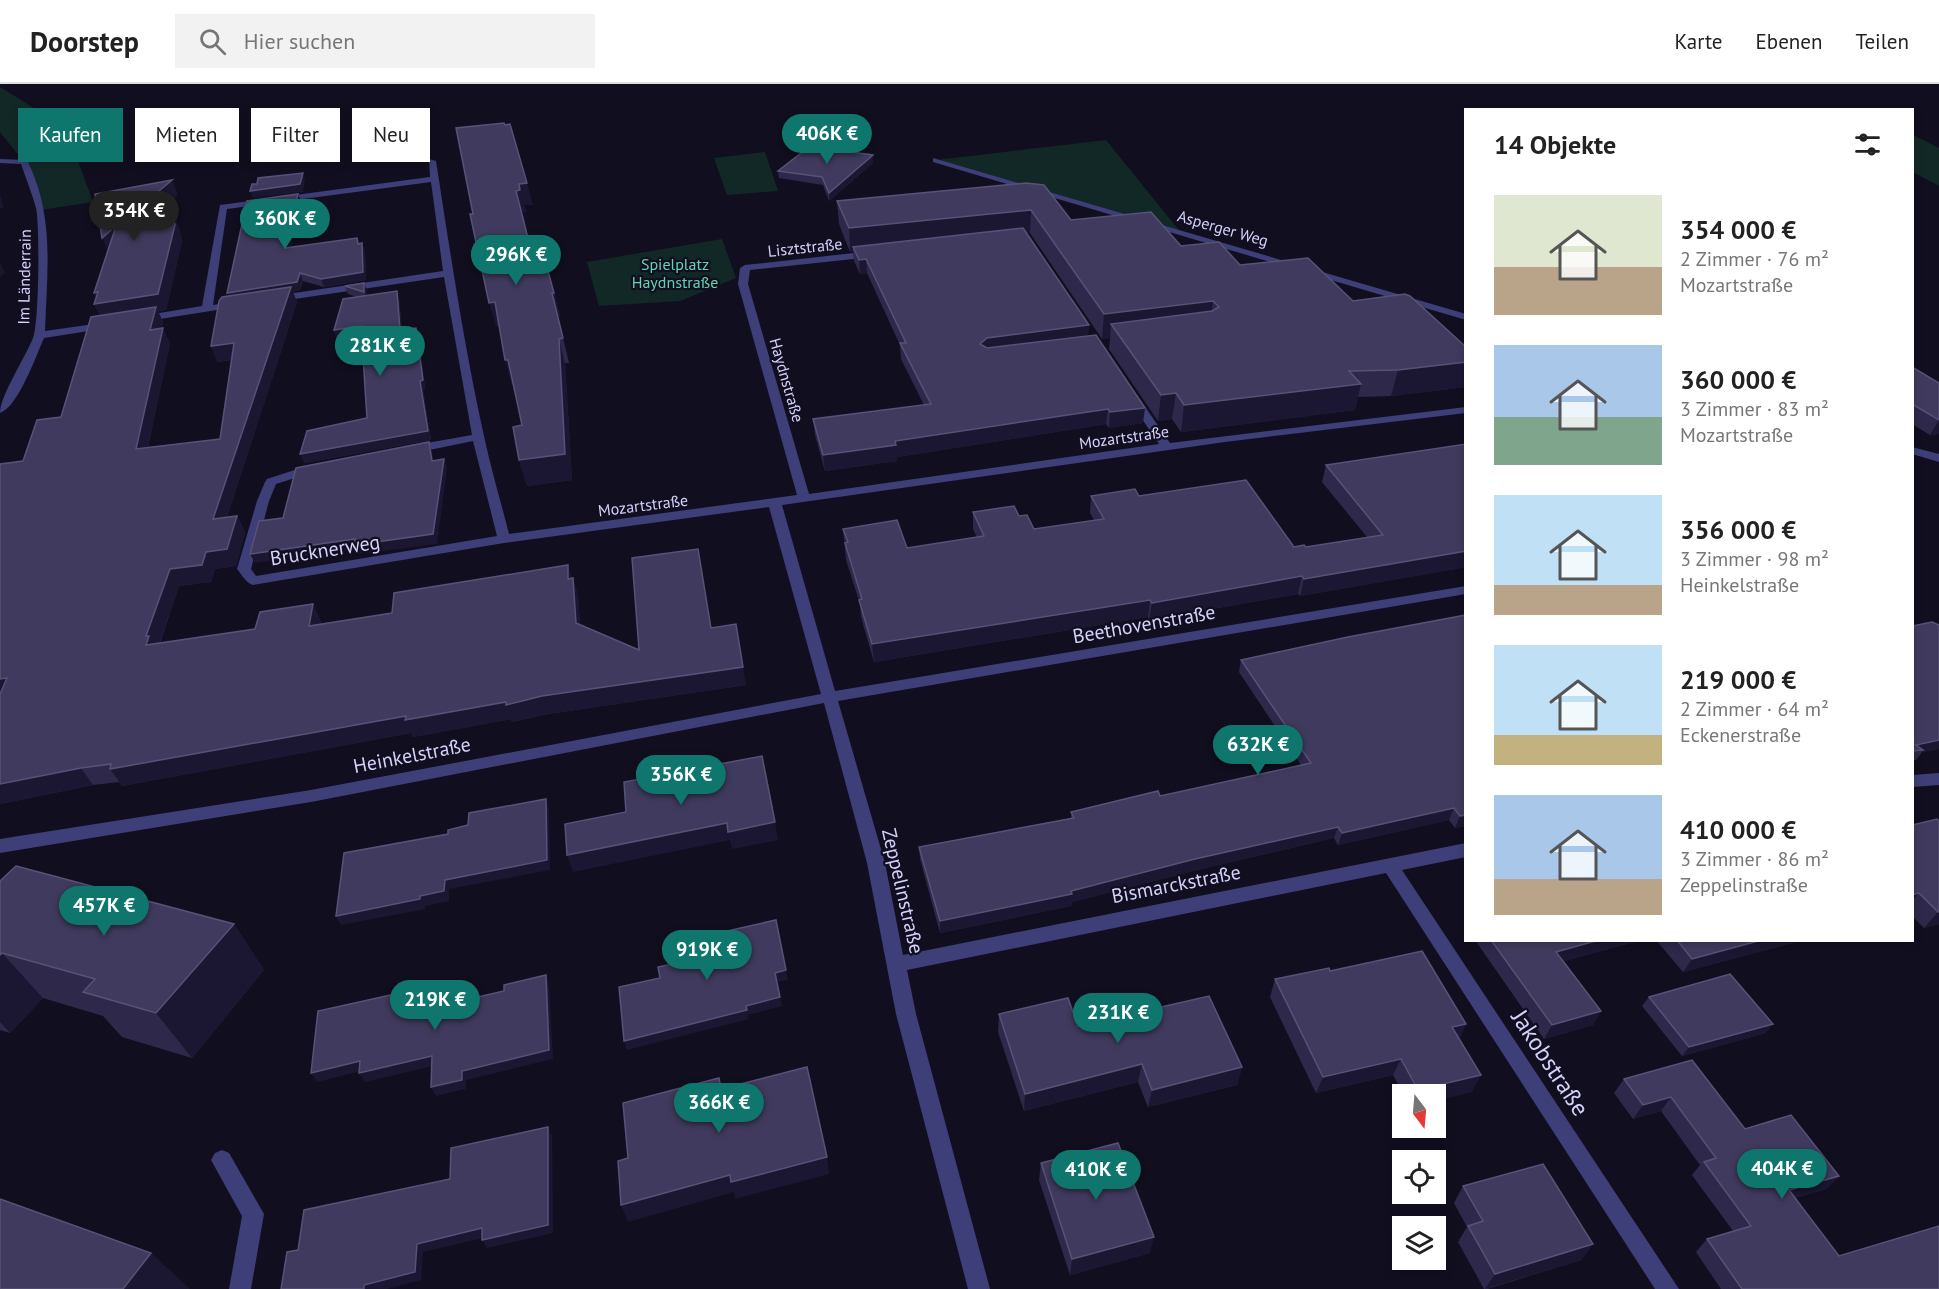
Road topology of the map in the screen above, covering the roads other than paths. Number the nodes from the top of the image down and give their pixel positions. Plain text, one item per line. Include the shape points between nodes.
1 (936, 160) dead end
2 (0, 161) edge
3 (432, 162) dead end
4 (436, 179) junction
5 (886, 253) edge
6 (745, 268) joint
7 (448, 273) junction
8 (207, 309) junction
9 (1464, 316) edge
10 (40, 335) junction
11 (1129, 391) edge
12 (0, 410) edge
13 (1464, 410) edge
14 (478, 437) junction
15 (1167, 447) junction
16 (1914, 451) edge
17 (396, 453) edge
18 (1939, 458) edge
19 (326, 465) edge
20 (804, 499) junction
21 (775, 504) junction
22 (504, 539) junction
23 (1464, 590) edge
24 (830, 697) junction
25 (1939, 779) edge
26 (1914, 781) edge
27 (0, 846) edge
28 (1464, 850) edge
29 (1389, 864) junction
30 (896, 964) junction
31 (222, 1160) dead end
32 (240, 1289) edge
33 (979, 1289) edge
34 (1668, 1289) edge

1 - 9 street, Asperger Weg
2 - 10 street, Im Länderrain via 24,162 41,210
3 - 4 street
4 - 7 street
4 - 8 street via 223,207
5 - 6 street, Lisztstraße
6 - 20 street, Haydnstraße via 743,284
7 - 8 street
7 - 14 street
8 - 10 street
10 - 12 street, Im Länderrain via 13,393
11 - 15 street
13 - 15 street, Mozartstraße
14 - 17 street
14 - 22 street
15 - 20 street, Mozartstraße
16 - 18 street
19 - 22 street, Brucknerweg via 271,482 244,569 253,581
20 - 21 street, Mozartstraße
21 - 22 street, Mozartstraße
21 - 24 street, Zeppelinstraße
23 - 24 street, Beethovenstraße
24 - 27 street, Heinkelstraße via 311,796
24 - 30 street, Zeppelinstraße via 876,863
25 - 26 street
28 - 29 street, Bismarckstraße
29 - 30 street, Bismarckstraße
29 - 34 street, Jakobstraße
30 - 33 street, Zeppelinstraße
31 - 32 street via 253,1214

